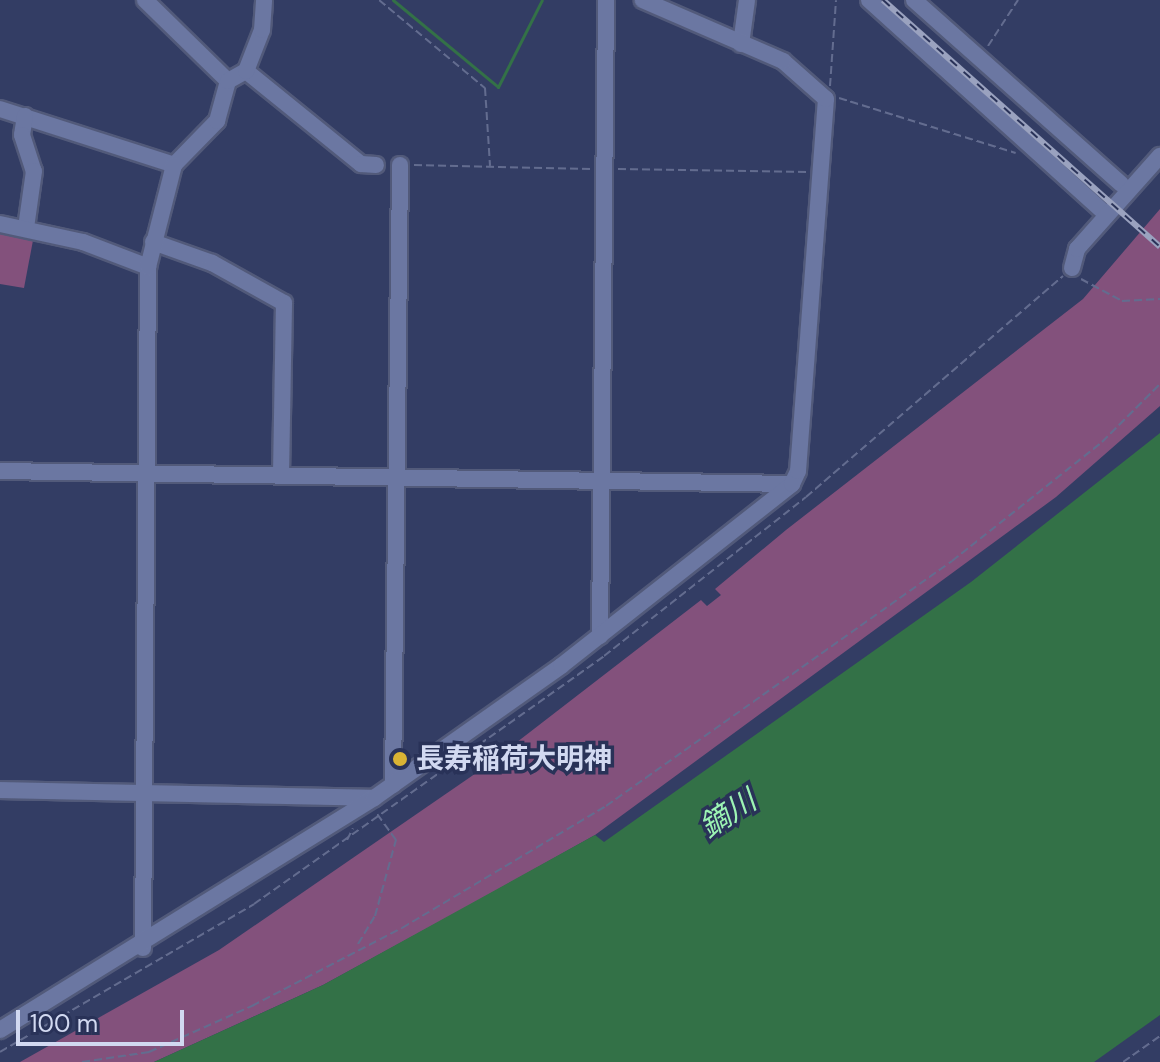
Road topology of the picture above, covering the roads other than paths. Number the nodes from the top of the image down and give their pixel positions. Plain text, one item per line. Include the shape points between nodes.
1 (145, 0) edge
2 (264, 0) edge
3 (606, 0) edge
4 (643, 0) edge
5 (747, 0) edge
6 (869, 0) edge
7 (914, 0) edge
8 (741, 44) junction
9 (246, 71) junction
10 (228, 81) junction
11 (0, 109) edge
12 (25, 116) junction
13 (1160, 156) edge
14 (174, 165) junction
15 (376, 165) dead end
16 (400, 165) dead end
17 (1121, 184) dead end
18 (1106, 214) junction
19 (0, 224) edge
20 (26, 228) junction
21 (153, 242) junction
22 (148, 267) junction
23 (1072, 268) road end
24 (0, 471) edge
25 (146, 474) junction
26 (281, 475) junction
27 (397, 477) junction
28 (599, 479) junction
29 (792, 484) junction
30 (600, 636) junction
31 (393, 785) junction
32 (0, 790) edge
33 (141, 792) junction
34 (374, 798) junction
35 (143, 948) junction
36 (0, 1030) edge

1 - 10 street
2 - 9 street via 262,30
3 - 28 street
4 - 8 street
5 - 8 street
6 - 18 street
7 - 17 street
8 - 29 street via 798,70 826,97 798,471
9 - 10 street
9 - 15 street via 361,164
10 - 14 street via 217,121
11 - 12 street
12 - 14 street
12 - 20 street via 22,135 34,171
13 - 18 street
14 - 21 street via 178,173
16 - 27 street
18 - 23 street via 1077,249
19 - 20 street
20 - 22 street
21 - 22 street
21 - 26 street via 212,263 284,303
22 - 25 street
24 - 25 street
25 - 26 street
25 - 33 street
26 - 27 street
27 - 28 street
27 - 31 street
28 - 29 street
28 - 30 street
29 - 30 street
30 - 31 street
31 - 34 street
32 - 33 street
33 - 34 street
33 - 35 street
34 - 35 street
35 - 36 street

